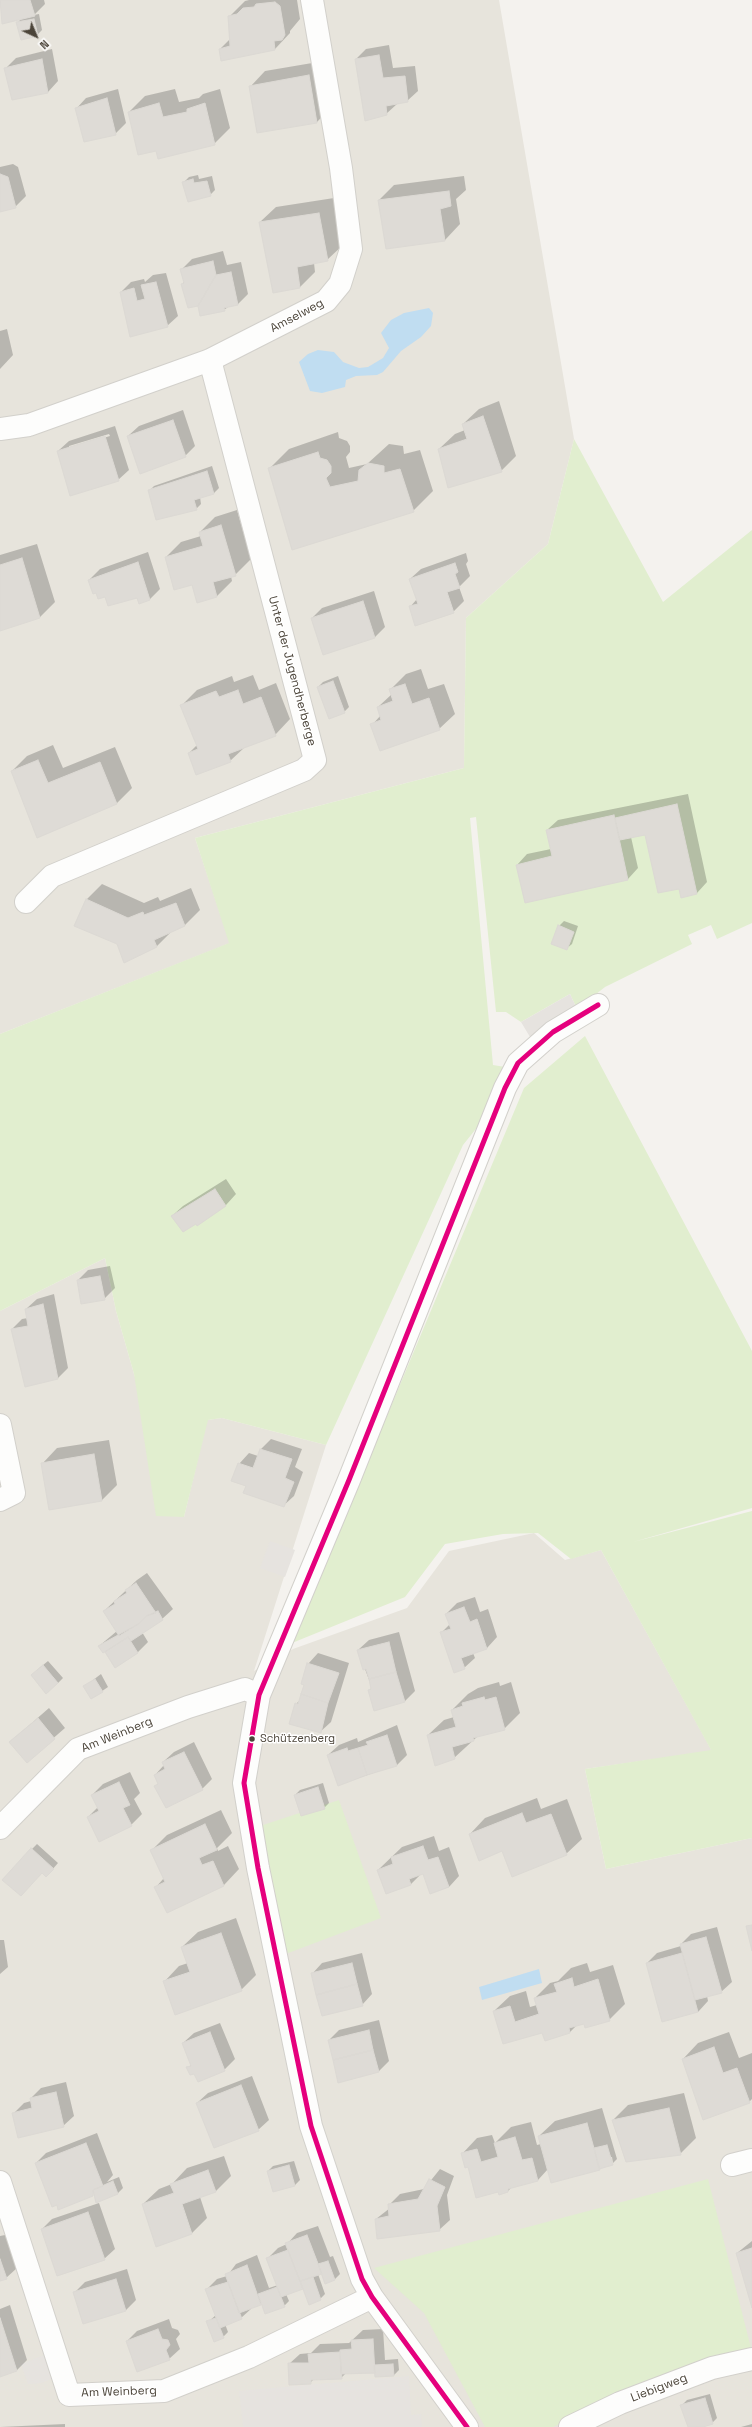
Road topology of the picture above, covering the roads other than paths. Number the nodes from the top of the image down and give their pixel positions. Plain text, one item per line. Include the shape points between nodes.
1 (312, 0) edge
2 (210, 360) junction
3 (0, 429) edge
4 (26, 902) dead end
5 (598, 1005) dead end
6 (0, 1425) edge
7 (0, 1500) edge
8 (259, 1695) junction
9 (0, 1828) edge
10 (0, 2182) edge
11 (372, 2297) junction
12 (752, 2359) edge
13 (467, 2427) edge
14 (570, 2427) edge

1 - 2 street, Amselweg via 341,168 351,249 340,284 326,301
2 - 3 street, Amselweg via 29,425
2 - 4 street, Unter der Jugendherberge via 314,760 304,770 52,876
5 - 8 street via 553,1032 518,1063 505,1088 349,1480
6 - 7 street via 14,1493
8 - 9 street, Am Weinberg via 245,1689 188,1707 78,1749
8 - 11 street via 244,1783 258,1868 311,2126 362,2279
10 - 11 street, Am Weinberg via 68,2394 164,2391 250,2357
11 - 13 street
12 - 14 street, Liebigweg via 712,2368 620,2403

